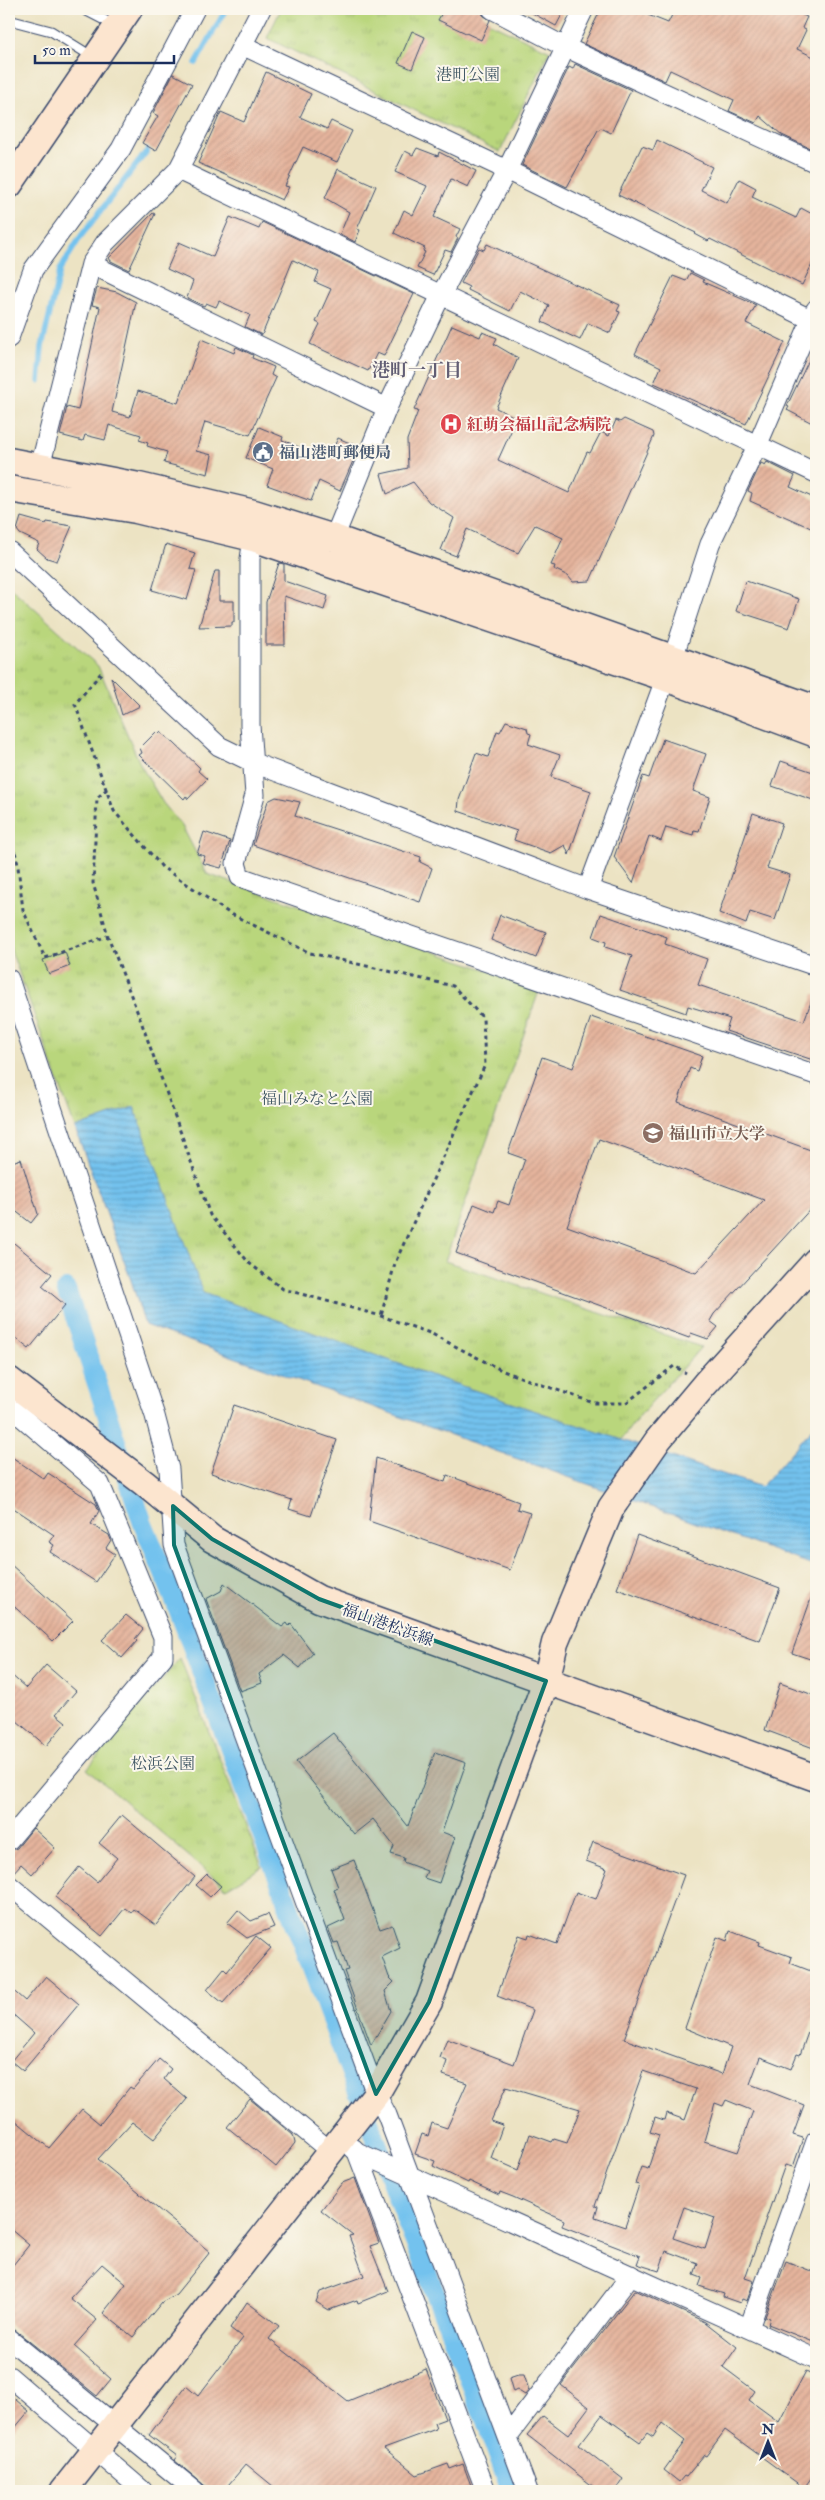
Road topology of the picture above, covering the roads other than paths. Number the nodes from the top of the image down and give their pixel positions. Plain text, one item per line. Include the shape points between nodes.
1 (83, 9) edge
2 (195, 9) edge
3 (261, 9) edge
4 (492, 9) edge
5 (584, 9) edge
6 (124, 18) edge
7 (9, 20) edge
8 (244, 46) junction
9 (565, 47) junction
10 (96, 58) junction
11 (816, 163) edge
12 (178, 170) junction
13 (507, 170) junction
14 (9, 185) edge
15 (91, 264) junction
16 (441, 295) junction
17 (814, 317) edge
18 (9, 338) edge
19 (387, 408) junction
20 (756, 446) junction
21 (9, 461) edge
22 (40, 467) junction
23 (816, 473) edge
24 (9, 489) edge
25 (253, 538) junction
26 (334, 538) junction
27 (9, 551) edge
28 (670, 668) junction
29 (816, 709) edge
30 (816, 734) edge
31 (254, 763) junction
32 (588, 889) junction
33 (816, 966) edge
34 (9, 979) edge
35 (816, 1075) edge
36 (816, 1261) edge
37 (9, 1380) edge
38 (9, 1406) edge
39 (173, 1506) junction
40 (546, 1681) junction
41 (816, 1778) edge
42 (9, 1840) edge
43 (9, 1885) edge
44 (376, 2094) junction
45 (816, 2141) edge
46 (343, 2147) junction
47 (409, 2175) junction
48 (631, 2275) junction
49 (749, 2328) junction
50 (9, 2339) edge
51 (816, 2359) edge
52 (9, 2376) edge
53 (116, 2427) junction
54 (508, 2436) junction
55 (94, 2451) junction
56 (64, 2491) edge
57 (143, 2491) edge
58 (195, 2491) edge
59 (486, 2491) edge
60 (528, 2491) edge

1 - 6 lane
2 - 18 street via 121,149 33,270
3 - 8 street
4 - 9 street
5 - 9 street
6 - 10 street
7 - 10 lane via 51,31
8 - 12 street
8 - 13 street
9 - 11 street
9 - 13 street
10 - 14 street
12 - 15 street via 105,243
12 - 16 street
13 - 16 street
13 - 17 street
15 - 19 street
15 - 22 street
16 - 19 street
16 - 20 street
17 - 20 street
19 - 26 street
20 - 23 street
20 - 28 street via 710,544
21 - 22 street
22 - 26 street via 254,513
24 - 25 street via 136,510
25 - 28 street
25 - 31 street via 250,559 250,725
26 - 28 street
27 - 31 street via 219,746
28 - 29 street
28 - 30 street
28 - 32 street
31 - 32 street
31 - 35 street via 255,795 236,864 240,877
32 - 33 street
34 - 39 street via 155,1416 169,1468
36 - 40 street via 658,1440 612,1508 555,1643
37 - 39 street, 福山港松浜線
38 - 42 street via 100,1484 164,1637 164,1657
39 - 40 street, 福山港松浜線 via 212,1539 319,1599
39 - 44 street via 174,1545
40 - 41 street, 福山港松浜線
40 - 44 street via 429,2002
43 - 46 street
44 - 46 street
44 - 47 street
45 - 49 street
46 - 47 street
46 - 53 street
46 - 59 street
47 - 48 street
47 - 54 street
48 - 49 street
48 - 54 street
49 - 51 street
50 - 53 street
52 - 55 street
53 - 55 street
53 - 58 street
54 - 60 street
55 - 56 street
55 - 57 street

